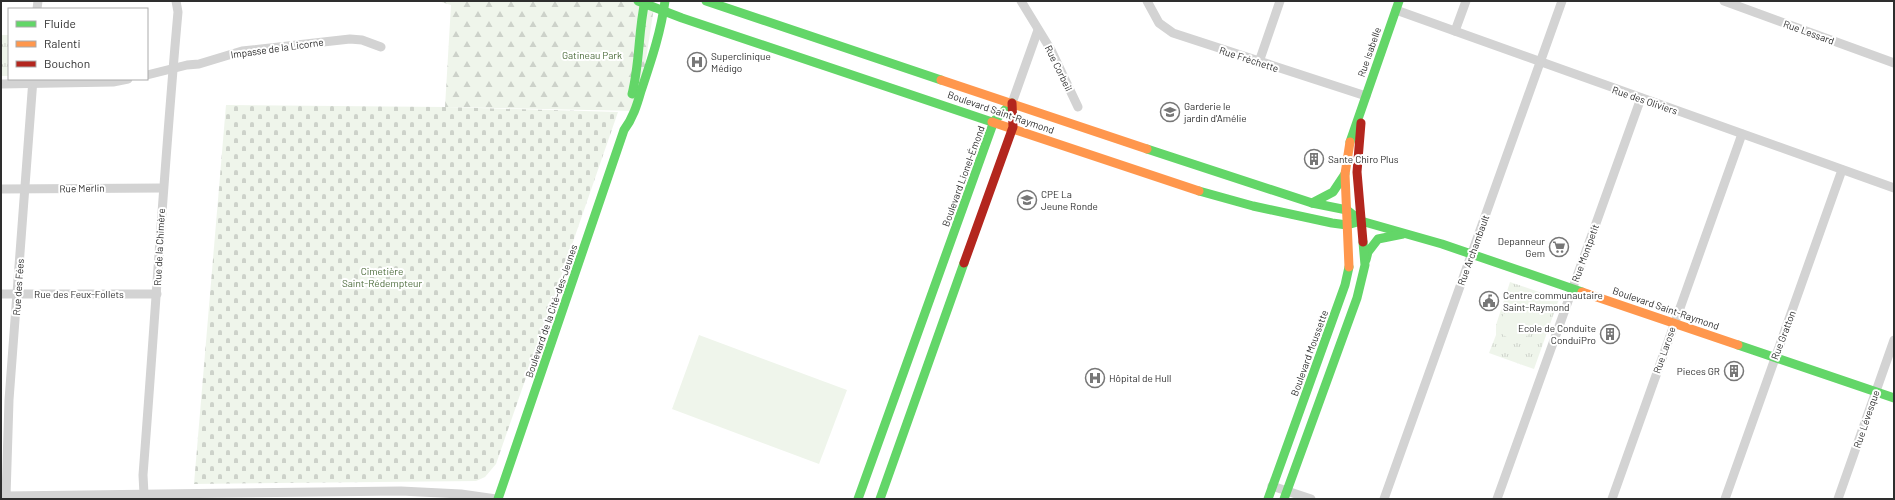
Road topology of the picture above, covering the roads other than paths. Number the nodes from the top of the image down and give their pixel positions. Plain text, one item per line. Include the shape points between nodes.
1 (176, 1) edge
2 (665, 1) edge
3 (706, 1) edge
4 (1021, 1) edge
5 (1147, 1) edge
6 (1280, 1) edge
7 (1466, 1) edge
8 (1562, 1) edge
9 (1724, 1) edge
10 (643, 2) edge
11 (1397, 6) edge
12 (664, 11) junction
13 (1038, 30) junction
14 (1455, 31) junction
15 (381, 47) dead end
16 (1259, 62) junction
17 (1539, 62) junction
18 (1894, 63) edge
19 (173, 70) junction
20 (148, 75) edge
21 (123, 80) edge
22 (33, 81) edge
23 (1, 84) edge
24 (1366, 96) junction
25 (1640, 98) junction
26 (1012, 103) junction
27 (1078, 107) dead end
28 (1362, 110) junction
29 (994, 121) junction
30 (1013, 128) junction
31 (624, 130) junction
32 (1742, 134) junction
33 (1842, 170) junction
34 (1345, 174) junction
35 (162, 188) junction
36 (1894, 188) edge
37 (1, 189) edge
38 (25, 189) junction
39 (1312, 202) junction
40 (1347, 210) junction
41 (1361, 221) junction
42 (1347, 225) junction
43 (1406, 234) junction
44 (1471, 254) junction
45 (1365, 265) junction
46 (1572, 288) junction
47 (1, 294) edge
48 (17, 294) junction
49 (157, 294) junction
50 (1674, 322) junction
51 (1894, 340) edge
52 (1775, 357) junction
53 (1875, 391) junction
54 (1894, 398) edge
55 (5, 400) edge
56 (1272, 486) junction
57 (144, 494) junction
58 (1285, 495) edge
59 (497, 499) edge
60 (858, 499) edge
61 (880, 499) edge
62 (1268, 499) edge
63 (1311, 499) edge
64 (1384, 499) edge
65 (1498, 499) edge
66 (1612, 499) edge
67 (1725, 499) edge
68 (1838, 499) edge

1 - 19 street, Rue de la Chimère via 178,12
2 - 12 street, Boulevard de la Cité-des-Jeunes
3 - 26 street, Boulevard Saint-Raymond
4 - 13 street, Rue Corbeil
5 - 16 street, Rue Fréchette via 1159,23 1173,33
6 - 16 street
7 - 14 street
8 - 17 street, Rue Archambault
9 - 18 street, Rue Lessard
10 - 12 street, Boulevard Saint-Raymond
10 - 31 street, Boulevard de la Cité-des-Jeunes via 637,74 624,118
11 - 14 street, Rue des Oliviers
11 - 24 street, Rue Isabelle
12 - 29 street, Boulevard Saint-Raymond
12 - 31 street, Boulevard de la Cité-des-Jeunes via 652,64 631,121
13 - 26 street, Rue Corbeil
13 - 27 street, Rue Corbeil via 1051,50
14 - 17 street, Rue des Oliviers
15 - 19 street, Impasse de la Licorne via 362,40 350,39 242,52
16 - 24 street, Rue Fréchette
17 - 25 street, Rue des Oliviers
17 - 44 street, Rue Archambault
19 - 20 street, Impasse de la Licorne
19 - 35 street, Rue de la Chimère
21 - 22 street
22 - 23 street
22 - 38 street, Rue des Fées
24 - 28 street, Rue Isabelle
25 - 32 street, Rue des Oliviers
25 - 46 street, Rue Montpetit
26 - 29 street, Boulevard Lionel-Émond
26 - 30 street
26 - 39 street, Boulevard Saint-Raymond
28 - 34 street, Rue Isabelle via 1352,131
28 - 41 street, Rue Isabelle via 1357,172
29 - 30 street, Boulevard Saint-Raymond
29 - 60 street, Boulevard Lionel-Émond
30 - 42 street, Boulevard Saint-Raymond via 1216,196
30 - 61 street
31 - 59 street, Boulevard de la Cité-des-Jeunes
32 - 33 street, Rue des Oliviers
32 - 50 street, Rue Larose
33 - 36 street, Rue des Oliviers
33 - 52 street, Rue Gratton
34 - 39 street via 1333,192
34 - 40 street, Rue Isabelle
35 - 38 street, Rue Merlin
35 - 49 street, Rue de la Chimère
37 - 38 street, Rue Merlin
38 - 48 street, Rue des Fées
39 - 40 street, Boulevard Saint-Raymond
40 - 41 street, Boulevard Saint-Raymond
40 - 42 street, Boulevard Moussette
41 - 42 street, Boulevard Saint-Raymond
41 - 43 street, Boulevard Saint-Raymond
41 - 45 street
42 - 56 street, Boulevard Moussette via 1349,265 1345,285
43 - 44 street, Boulevard Saint-Raymond
43 - 45 street via 1378,239 1368,252
44 - 46 street, Boulevard Saint-Raymond
44 - 64 street, Rue Archambault
45 - 58 street via 1357,298
46 - 50 street, Boulevard Saint-Raymond
46 - 65 street, Rue Montpetit
47 - 48 street, Rue des Feux-Follets
48 - 49 street, Rue des Feux-Follets
48 - 55 street, Rue des Fées
49 - 57 street, Rue de la Chimère via 143,475
50 - 52 street, Boulevard Saint-Raymond
50 - 66 street, Rue Larose
51 - 53 street, Rue Lévesque
52 - 53 street, Boulevard Saint-Raymond
52 - 67 street, Rue Gratton
53 - 54 street, Boulevard Saint-Raymond
53 - 68 street, Rue Lévesque
55 - 57 street, Rue des Fées via 6,496
56 - 58 street
56 - 62 street, Boulevard Moussette
57 - 59 street via 401,491
58 - 63 street

